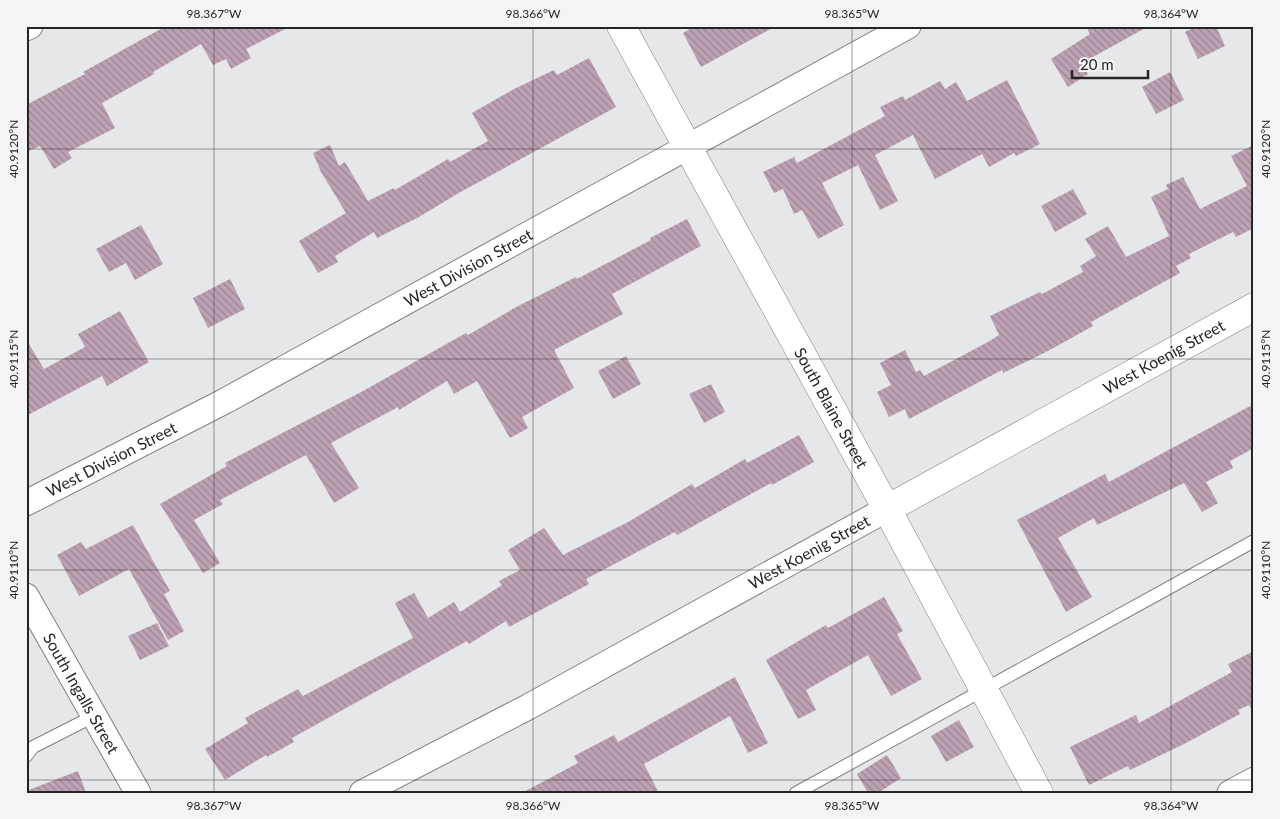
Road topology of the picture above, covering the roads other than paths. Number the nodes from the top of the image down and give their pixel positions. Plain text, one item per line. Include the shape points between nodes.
1 (30, 26) edge
2 (621, 26) edge
3 (908, 26) edge
4 (26, 28) edge
5 (688, 148) junction
6 (1254, 307) edge
7 (26, 503) edge
8 (886, 509) junction
9 (1254, 541) edge
10 (26, 596) edge
11 (984, 691) junction
12 (94, 716) junction
13 (26, 756) edge
14 (1254, 780) edge
15 (138, 793) edge
16 (362, 793) edge
17 (796, 793) edge
18 (1039, 793) edge
19 (1230, 793) edge

1 - 4 street
2 - 5 street, South Blaine Street
3 - 5 street, West Division Street
5 - 7 street, West Division Street via 225,401
5 - 8 street, South Blaine Street
6 - 8 street, West Koenig Street
8 - 11 street, South Blaine Street
8 - 16 street, West Koenig Street via 528,707
9 - 11 lane
10 - 12 street, South Ingalls Street
11 - 17 lane
11 - 18 street, South Blaine Street
12 - 13 lane via 33,747
12 - 15 street, South Ingalls Street
14 - 19 street

